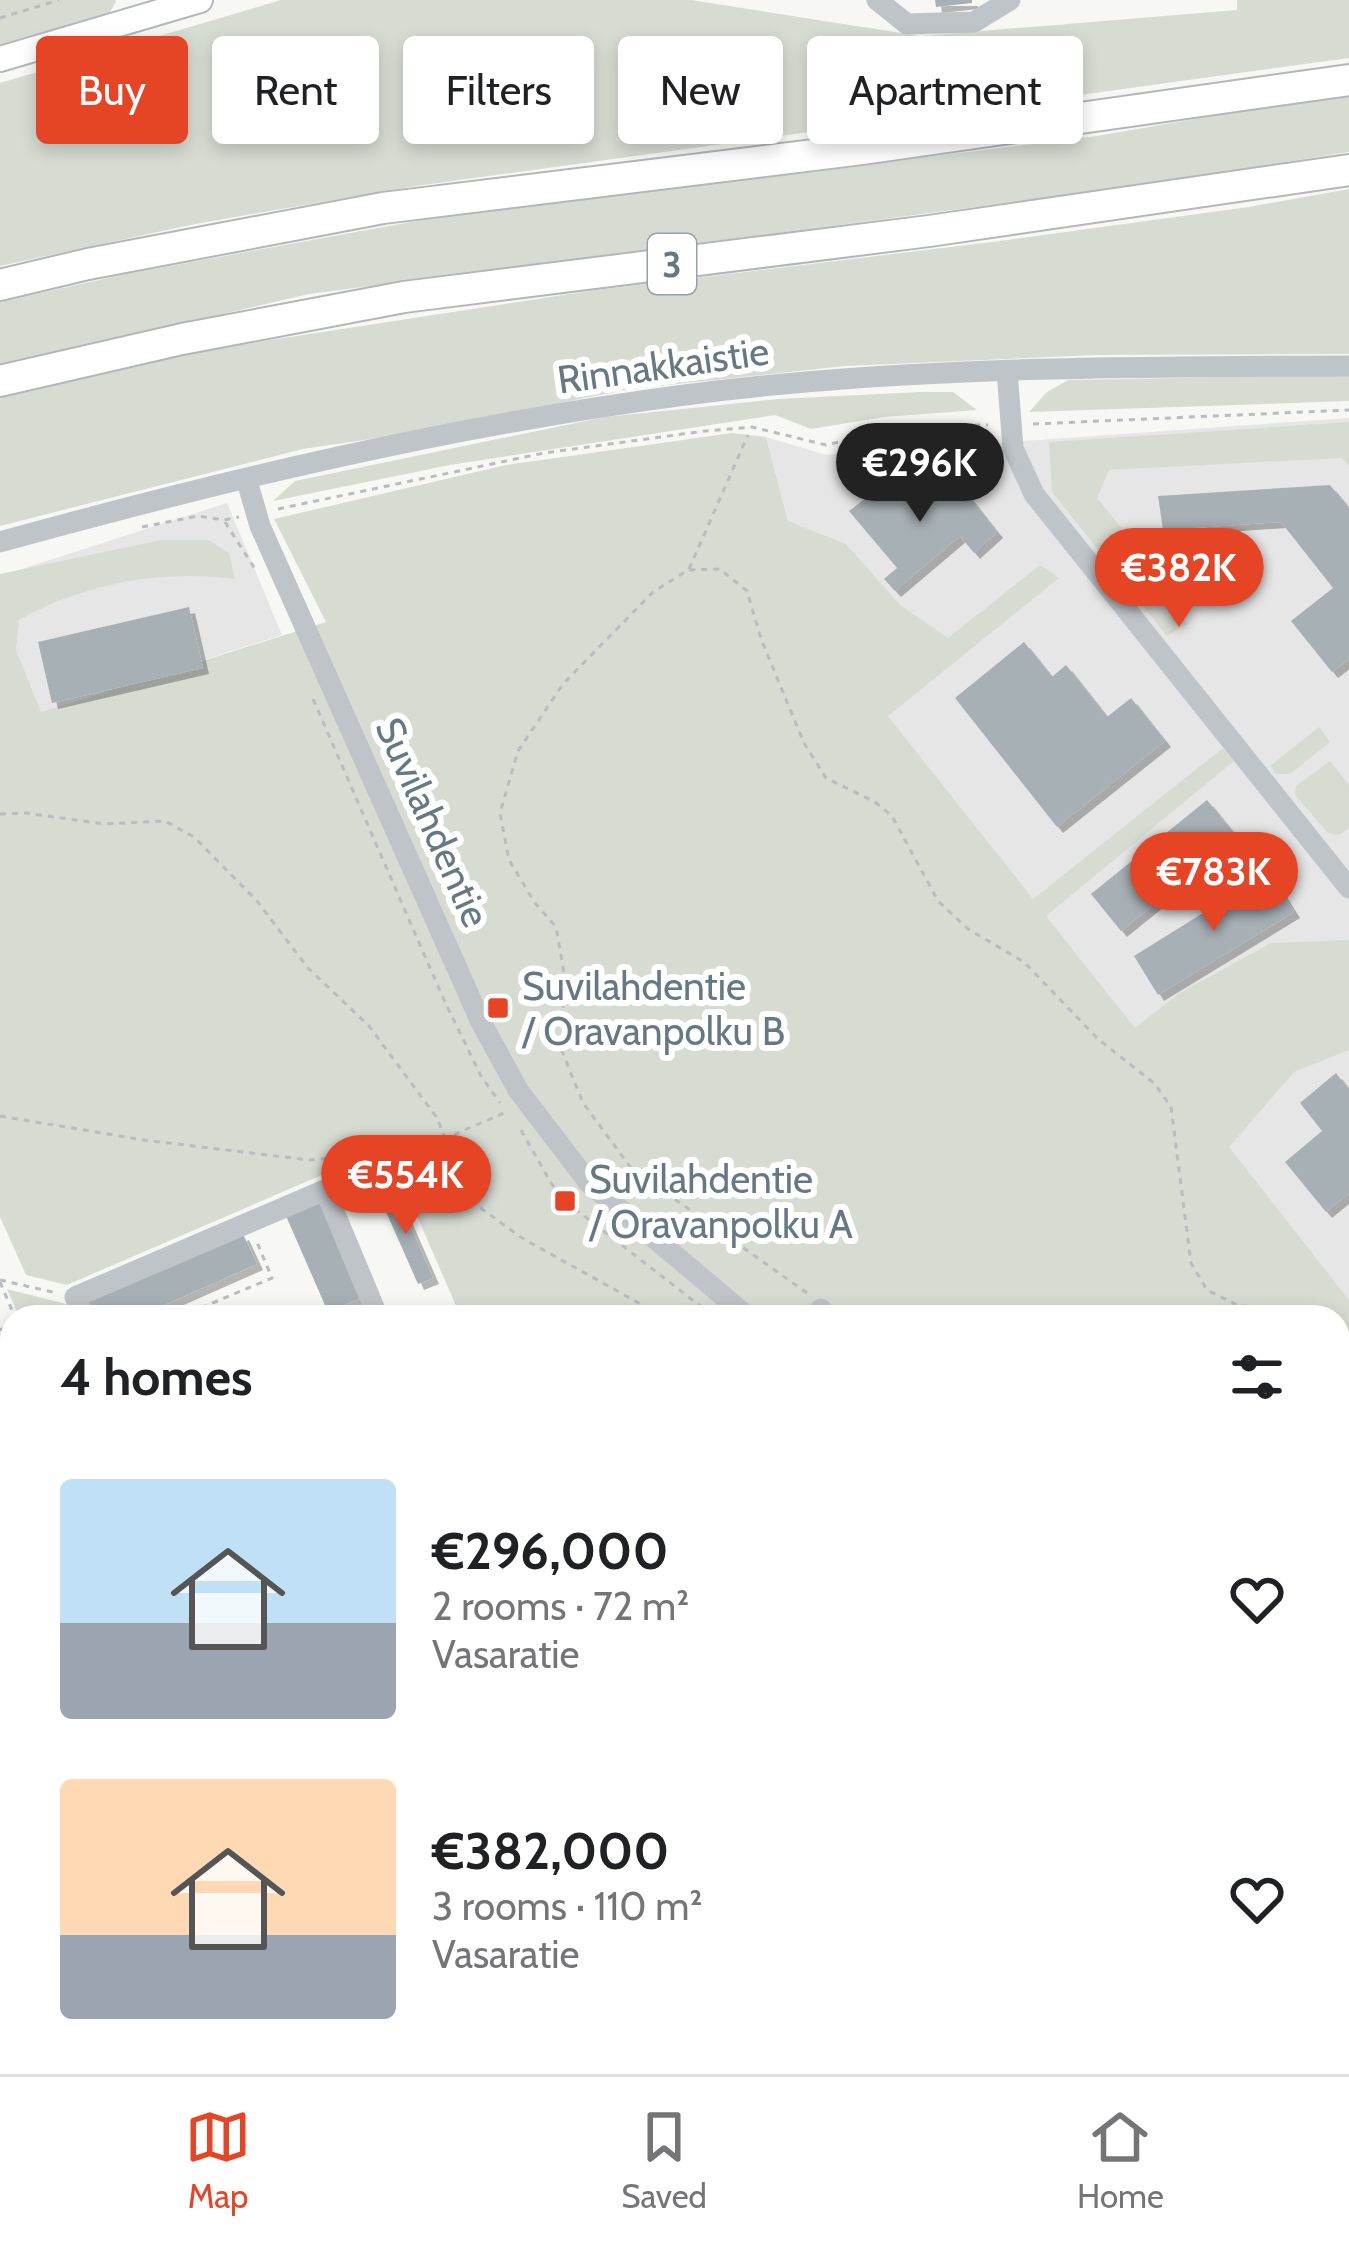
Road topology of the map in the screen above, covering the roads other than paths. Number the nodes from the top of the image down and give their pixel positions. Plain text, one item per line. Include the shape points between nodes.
1 (200, 0) edge
2 (877, 0) edge
3 (1010, 0) edge
4 (0, 59) edge
5 (1349, 80) edge
6 (1349, 170) edge
7 (0, 285) edge
8 (1349, 366) edge
9 (1006, 371) junction
10 (0, 381) edge
11 (247, 481) junction
12 (0, 542) edge
13 (1349, 888) edge
14 (84, 1305) edge
15 (373, 1305) edge
16 (734, 1305) edge

1 - 4 main road
2 - 3 street via 907,24 974,22
5 - 7 highway, 3 via 383,208
6 - 10 highway, 3 via 404,298
8 - 9 street, Rinnakkaistie
9 - 11 street, Rinnakkaistie via 684,395 464,432
9 - 13 street via 1013,448 1034,494
11 - 12 street, Rinnakkaistie
11 - 16 street, Suvilahdentie via 481,1022 518,1090 589,1184
14 - 15 street via 325,1190

